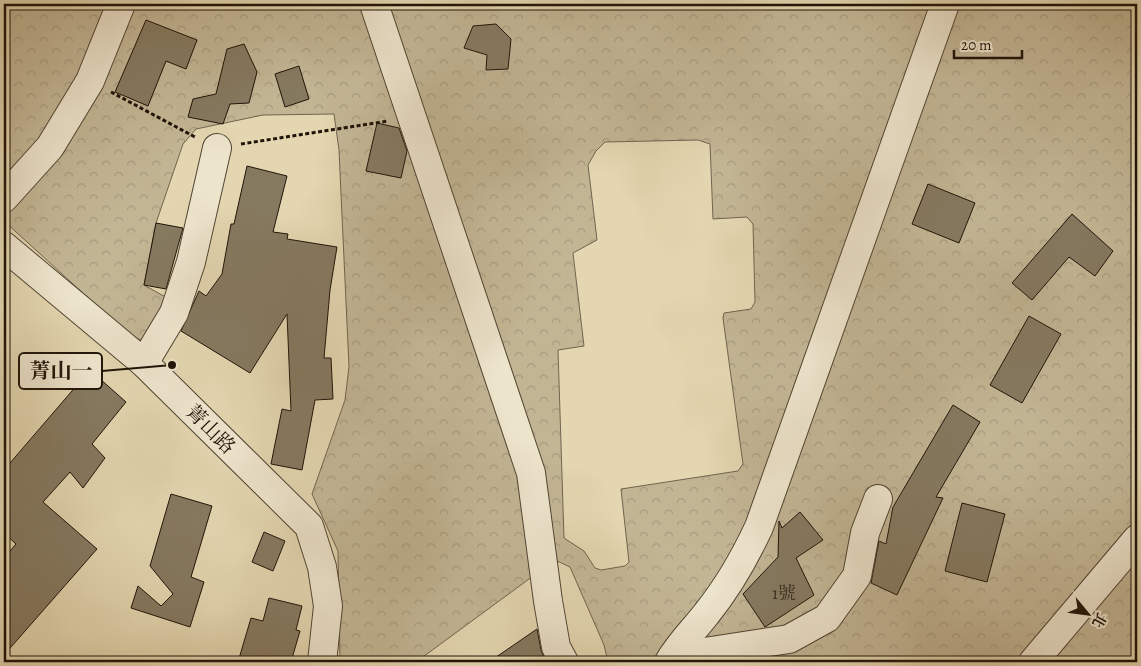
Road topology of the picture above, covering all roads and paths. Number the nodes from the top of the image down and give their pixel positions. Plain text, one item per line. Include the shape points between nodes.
1 (121, 4) edge
2 (374, 4) edge
3 (945, 4) edge
4 (90, 81) junction
5 (411, 118) junction
6 (217, 148) junction
7 (4, 198) edge
8 (4, 246) edge
9 (144, 363) junction
10 (878, 499) dead end
11 (1137, 539) edge
12 (670, 659) edge
13 (322, 662) edge
14 (564, 662) edge
15 (1033, 662) edge

1 - 4 street
2 - 5 street
3 - 12 street via 759,527 744,560
4 - 6 path
4 - 7 street via 50,147
5 - 6 path
5 - 14 street via 531,473 549,610 556,647
6 - 9 street via 191,262 174,312
8 - 9 street, 菁山路
9 - 13 street, 菁山路 via 309,526 322,567 328,606
10 - 12 street via 865,533 857,576 827,618 789,640
11 - 15 street

